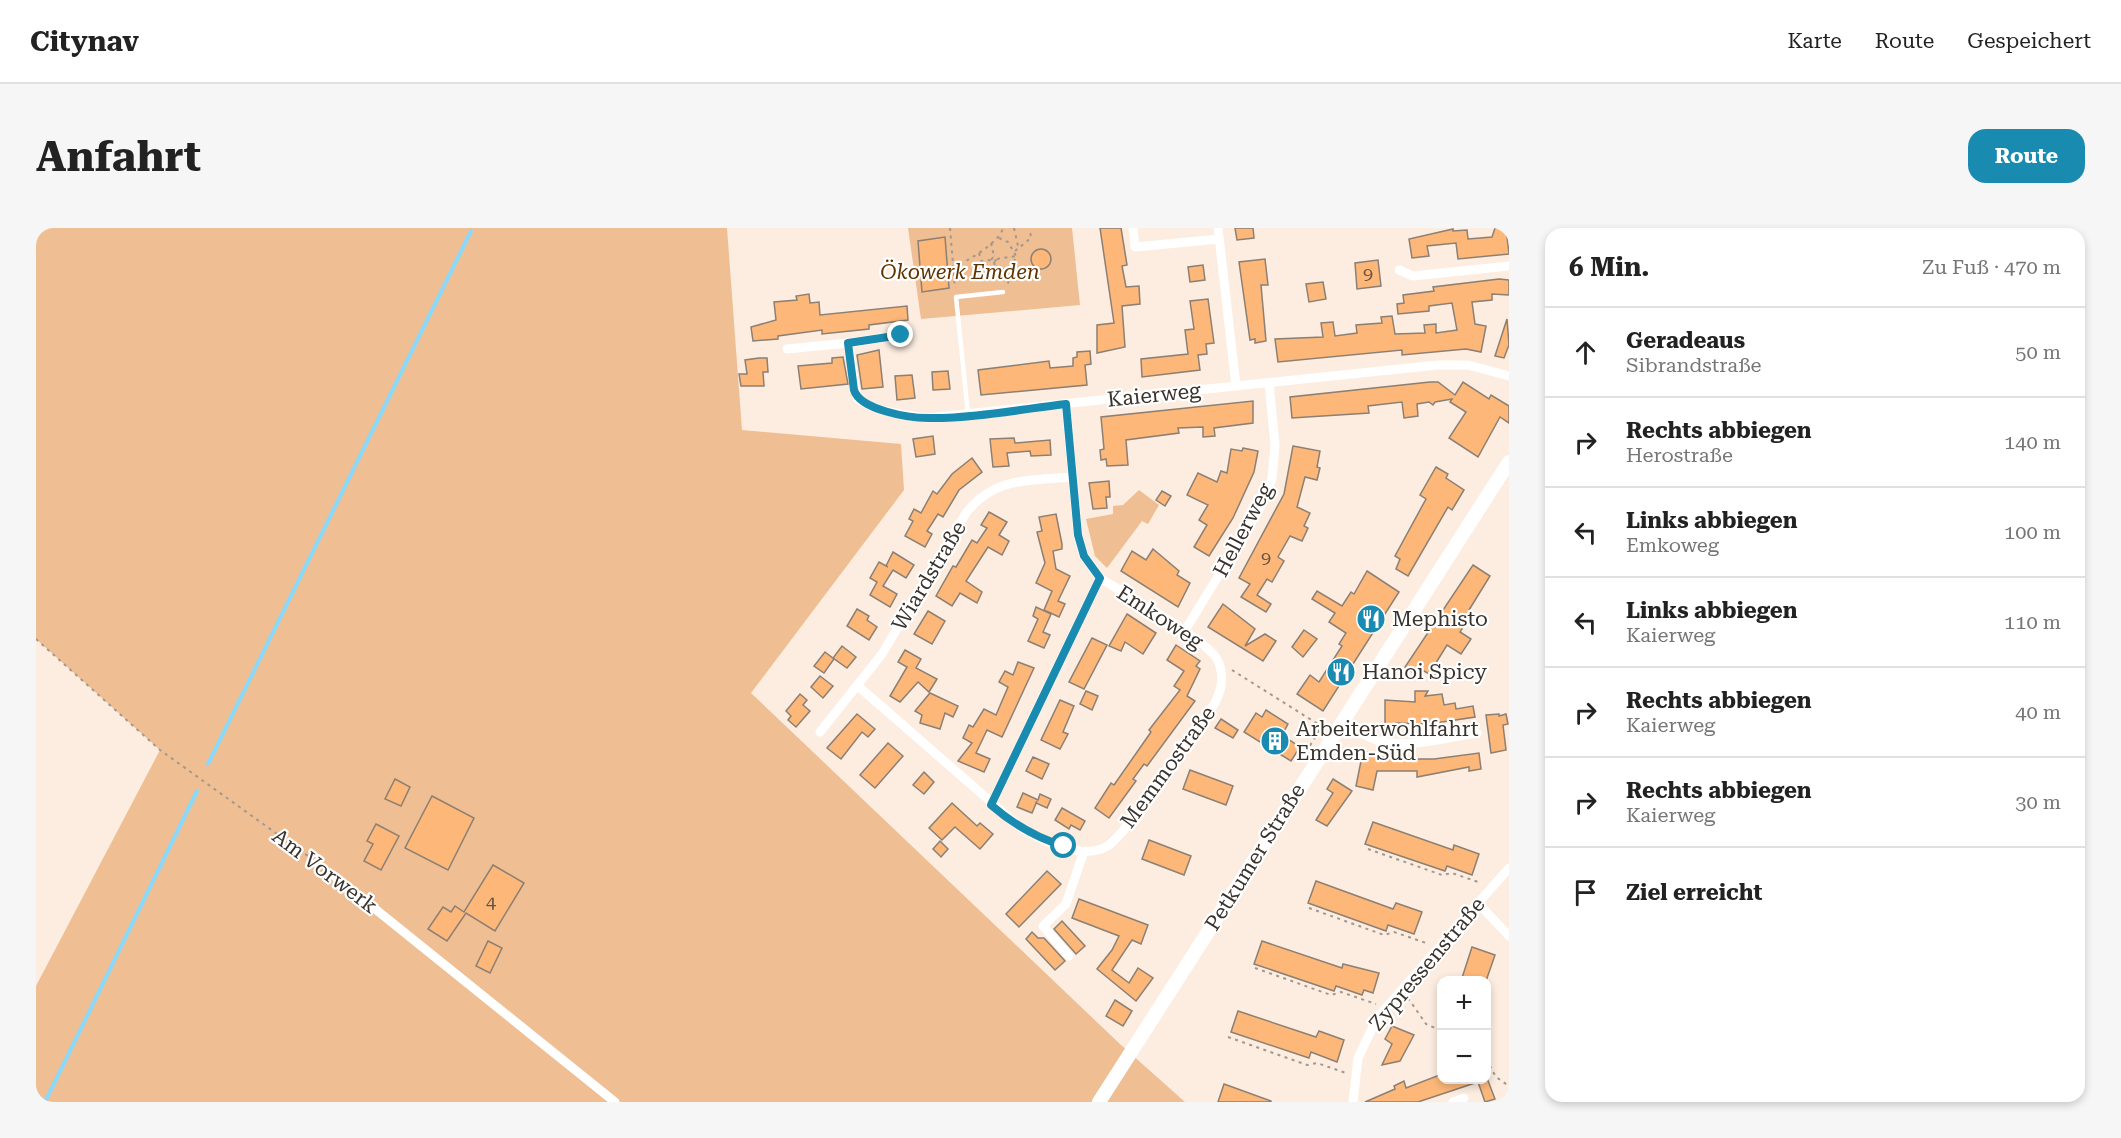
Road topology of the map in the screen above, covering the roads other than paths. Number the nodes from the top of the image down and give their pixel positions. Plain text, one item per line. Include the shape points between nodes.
1 (1133, 228) edge
2 (1218, 228) edge
3 (1219, 239) junction
4 (1509, 266) edge
5 (1399, 270) dead end
6 (1003, 292) road end
7 (901, 335) dead end
8 (848, 343) junction
9 (787, 349) dead end
10 (1509, 376) edge
11 (1269, 383) junction
12 (1236, 386) junction
13 (1066, 404) junction
14 (968, 414) junction
15 (1509, 462) edge
16 (1072, 477) junction
17 (1100, 578) junction
18 (1184, 632) junction
19 (1217, 660) joint
20 (858, 687) junction
21 (1342, 721) junction
22 (820, 732) dead end
23 (1477, 733) dead end
24 (991, 805) junction
25 (1084, 851) junction
26 (1509, 868) edge
27 (333, 875) road end
28 (1478, 903) junction
29 (1509, 936) edge
30 (1069, 956) dead end
31 (1464, 1098) dead end
32 (615, 1102) edge
33 (1099, 1102) edge
34 (1353, 1102) edge
35 (1453, 1102) edge

1 - 3 street via 1135,247
2 - 3 street
3 - 12 street
4 - 5 street via 1413,276
6 - 14 lane via 956,297
7 - 8 street
8 - 9 street
8 - 14 street, Kaierweg via 854,390 861,402 927,418
10 - 11 street, Kaierweg via 1453,364
11 - 12 street, Kaierweg
11 - 18 street, Hellerweg via 1275,445 1267,492
12 - 13 street, Kaierweg
13 - 14 street, Kaierweg
13 - 16 street, Emkoweg
15 - 21 main road, Petkumer Straße
16 - 17 street, Emkoweg via 1078,535 1084,556
16 - 20 street, Wiardstraße via 1005,483 978,498
17 - 18 street, Emkoweg
17 - 24 street
18 - 19 street, Emkoweg via 1209,649
19 - 25 street, Memmostraße via 1222,682 1215,703 1123,831 1108,847
20 - 22 street, Wiardstraße
20 - 24 street
21 - 23 street via 1387,742
21 - 33 main road, Petkumer Straße
24 - 25 street via 1043,840
25 - 30 street via 1066,904 1043,926
26 - 28 street, Zypressenstraße
27 - 32 street, Am Vorwerk
28 - 29 street
28 - 34 street, Zypressenstraße via 1385,1007 1362,1044
31 - 35 street

